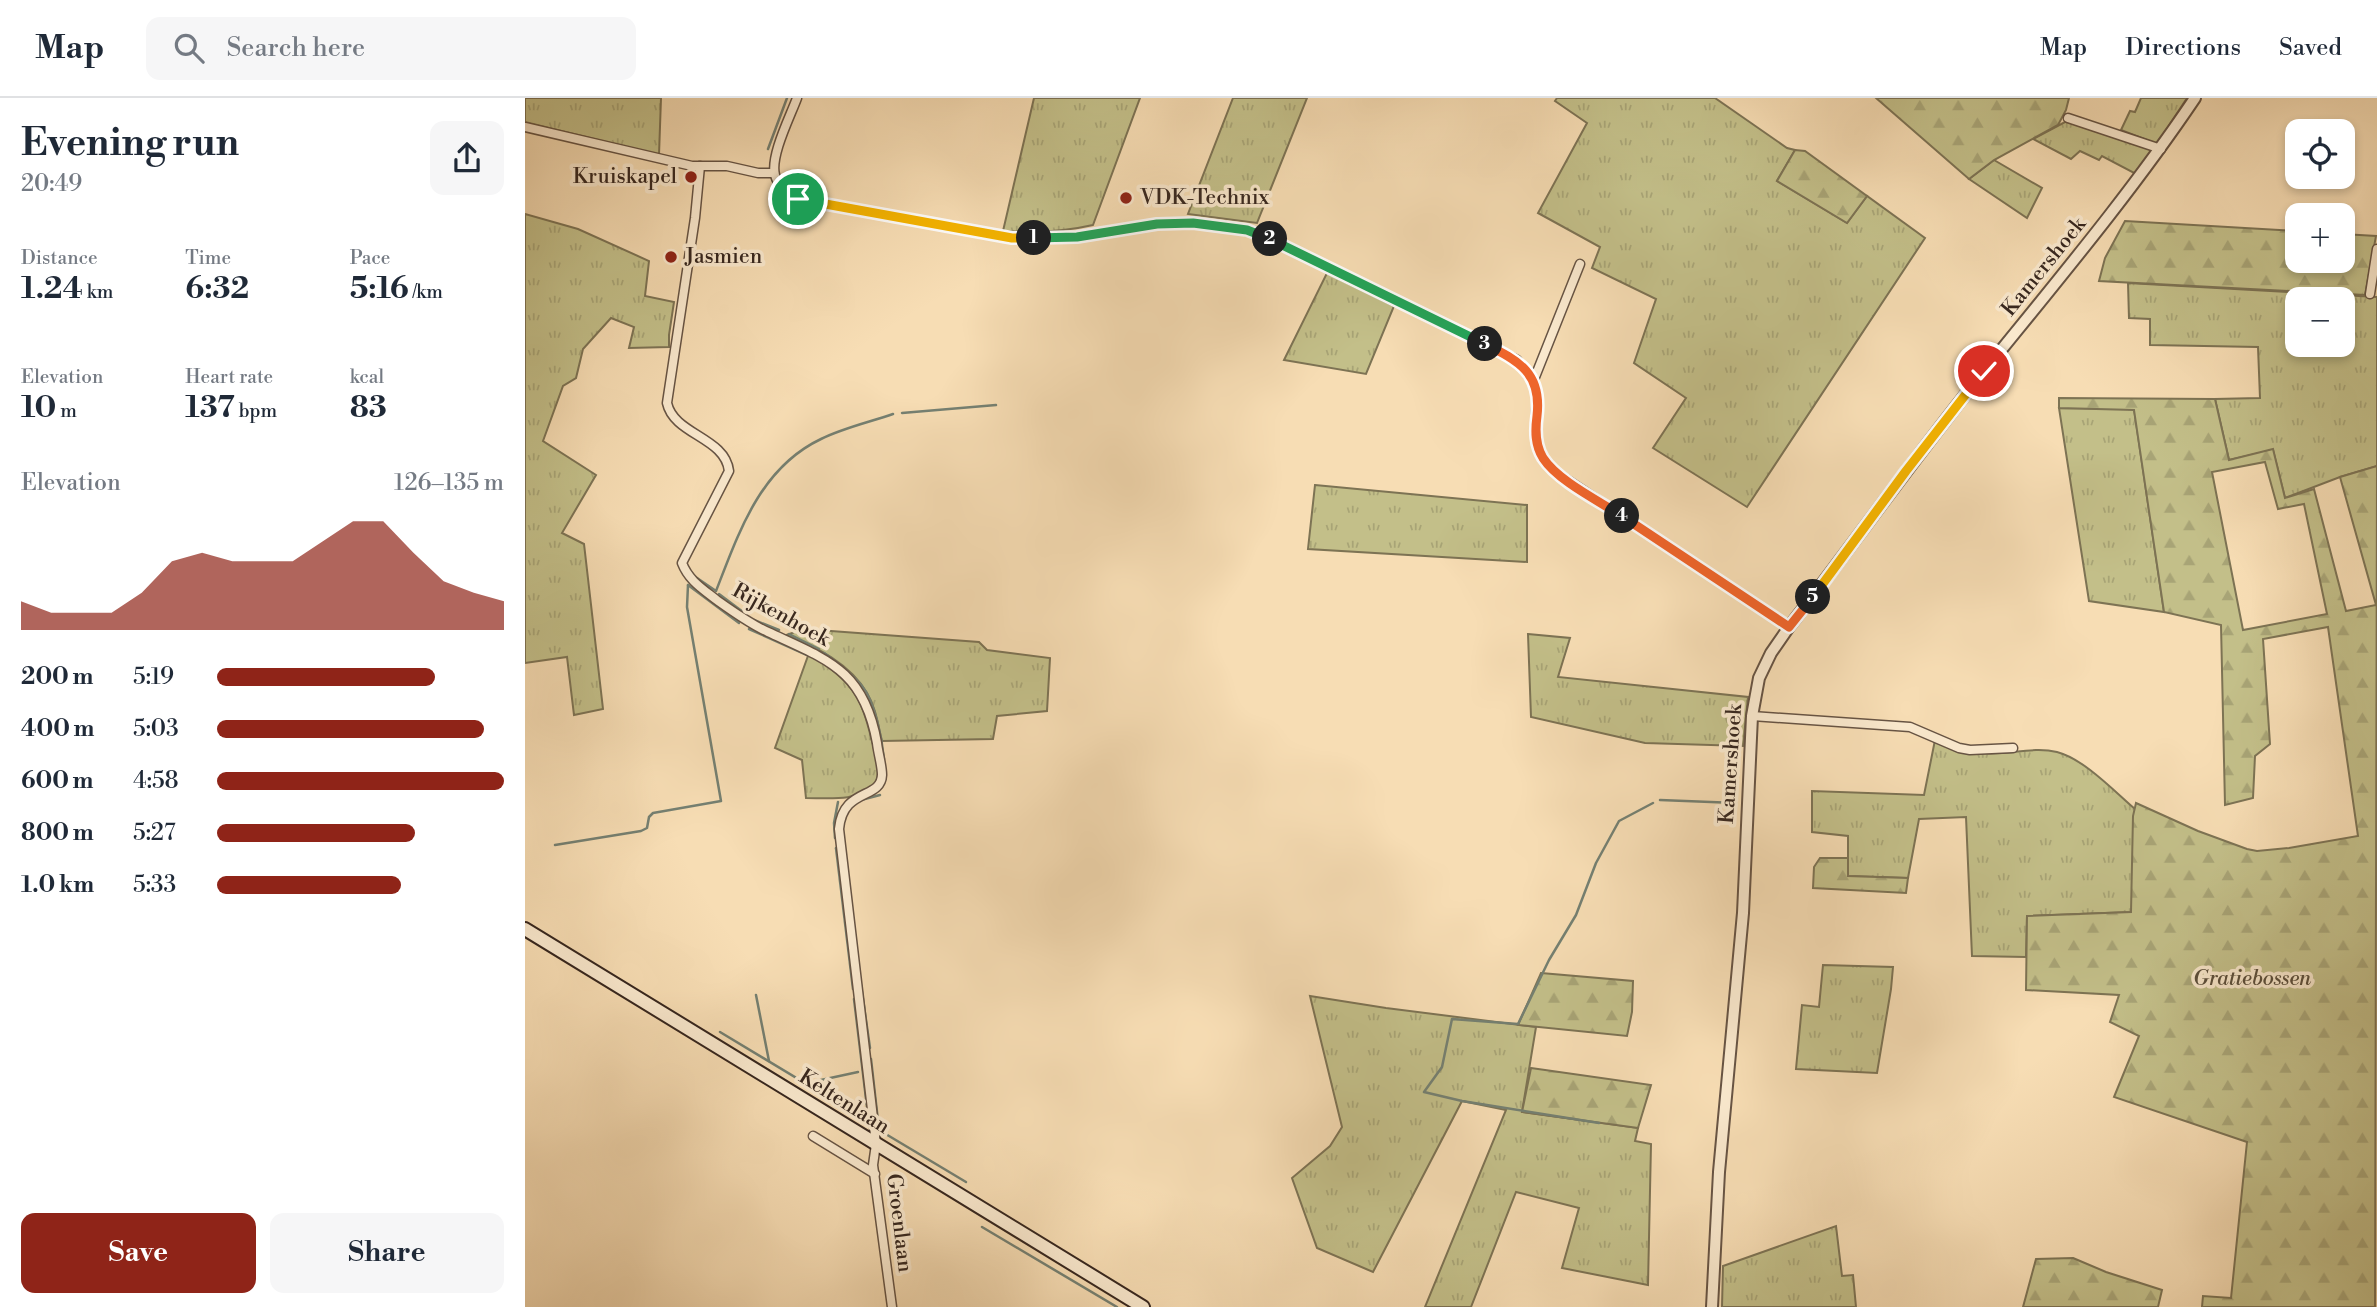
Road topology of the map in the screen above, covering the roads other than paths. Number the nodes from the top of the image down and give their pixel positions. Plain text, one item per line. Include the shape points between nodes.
1 (796, 98) edge
2 (2196, 98) edge
3 (2068, 118) dead end
4 (525, 127) edge
5 (2161, 149) junction
6 (700, 166) junction
7 (774, 173) junction
8 (2377, 249) edge
9 (1580, 264) dead end
10 (2370, 294) dead end
11 (1533, 382) junction
12 (1789, 627) junction
13 (1752, 716) junction
14 (2013, 748) dead end
15 (525, 929) edge
16 (813, 1136) dead end
17 (876, 1144) junction
18 (876, 1174) junction
19 (892, 1307) edge
20 (1143, 1307) edge
21 (1712, 1307) edge

1 - 7 street
2 - 5 street, Kamershoek
3 - 5 street
4 - 6 street
5 - 12 street, Kamershoek via 1921,451
6 - 7 street
6 - 17 street, Rijkenhoek via 667,402 674,419 719,451 729,471 682,563 695,583 737,614 832,664 858,689 868,707 882,776 872,791 850,801 839,829
7 - 11 street via 783,189 798,199 1012,238 1077,237 1181,223 1247,230 1517,360
8 - 10 street
9 - 11 street
11 - 12 street via 1538,397 1538,446 1554,471
12 - 13 street, Kamershoek via 1759,678
13 - 14 street via 1910,727 1959,748
13 - 21 street, Kamershoek via 1742,916
15 - 17 main road, Keltenlaan
16 - 18 street
17 - 18 street, Groenlaan
17 - 20 main road, Keltenlaan
18 - 19 street, Groenlaan

